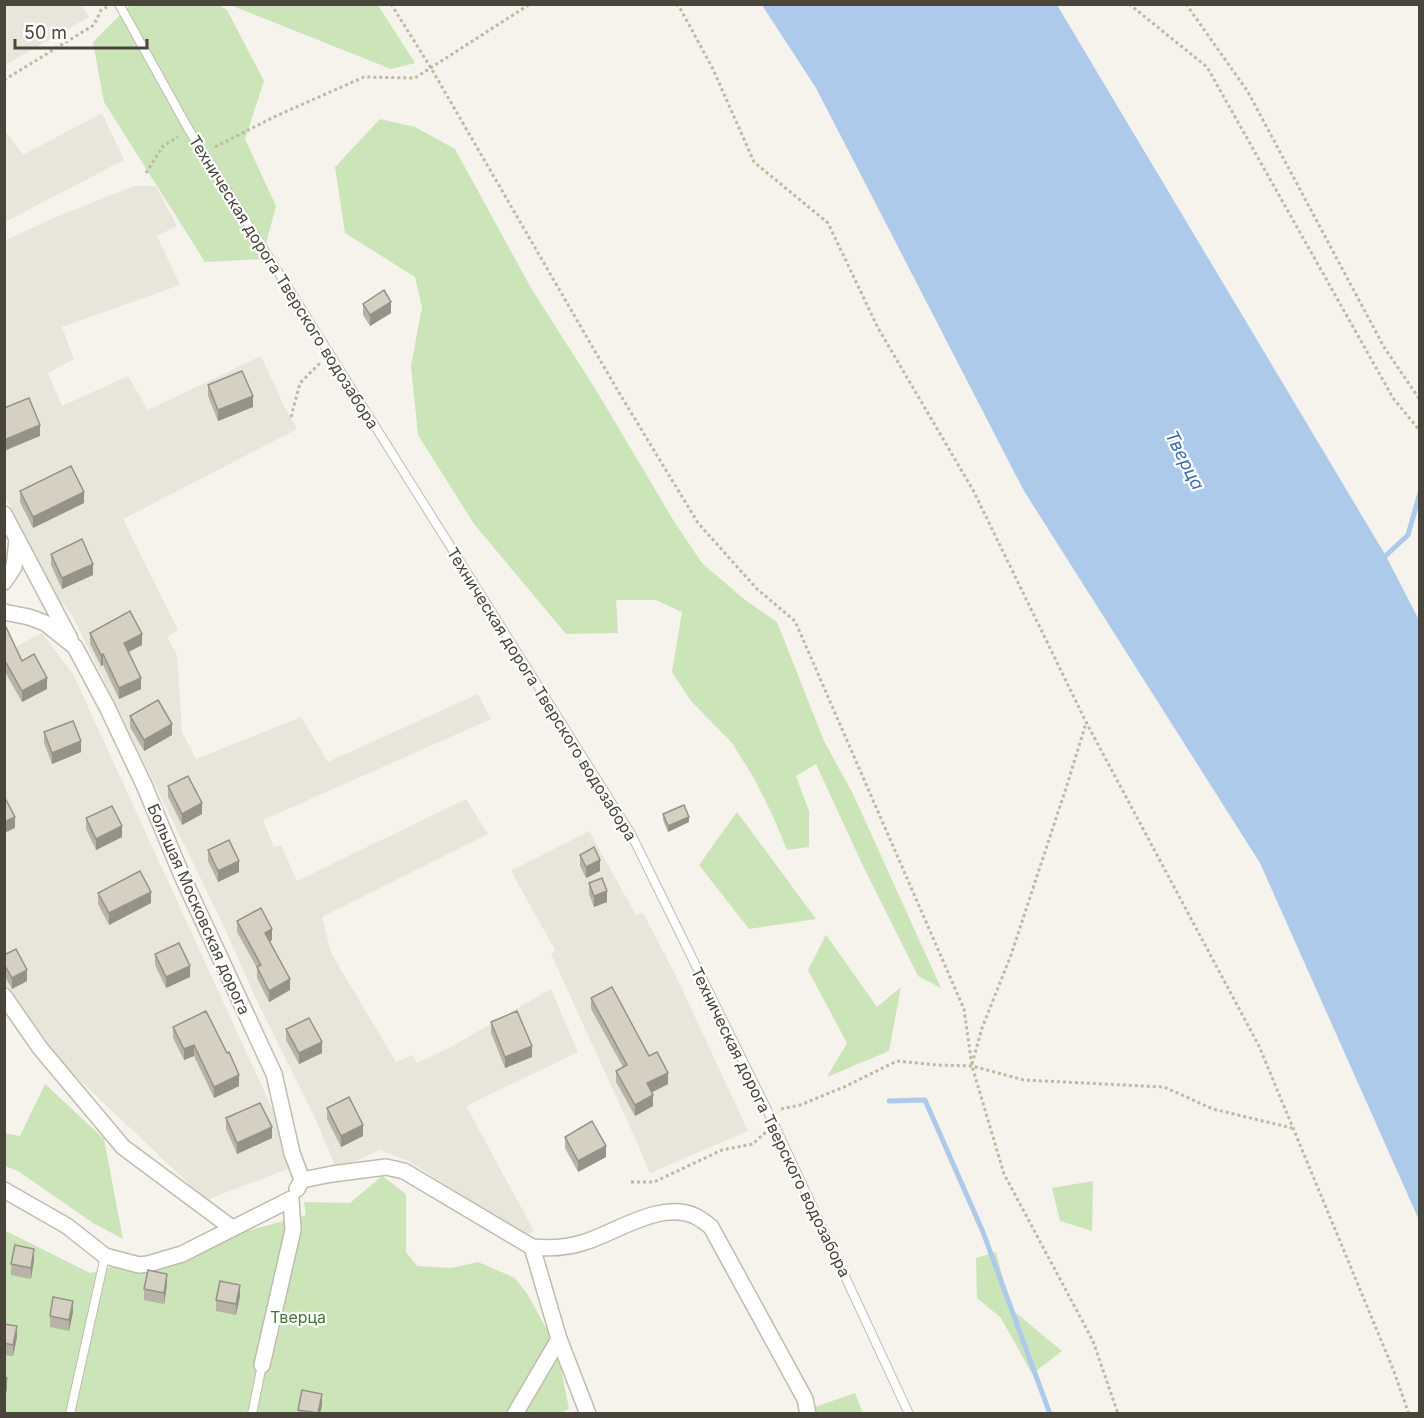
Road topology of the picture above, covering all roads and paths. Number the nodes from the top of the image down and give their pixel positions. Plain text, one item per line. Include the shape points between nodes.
1 (111, 4) edge
2 (119, 4) edge
3 (391, 4) edge
4 (530, 4) edge
5 (676, 4) edge
6 (1129, 4) edge
7 (1186, 4) edge
8 (431, 68) junction
9 (4, 80) edge
10 (189, 130) junction
11 (204, 152) junction
12 (146, 173) dead end
13 (330, 353) junction
14 (1419, 400) edge
15 (291, 417) dead end
16 (1419, 431) edge
17 (4, 514) edge
18 (17, 540) junction
19 (4, 582) edge
20 (4, 612) edge
21 (75, 647) junction
22 (1086, 722) junction
23 (4, 996) edge
24 (972, 1066) junction
25 (768, 1112) junction
26 (775, 1126) junction
27 (1294, 1128) junction
28 (302, 1180) junction
29 (631, 1182) dead end
30 (4, 1190) edge
31 (291, 1199) junction
32 (232, 1228) junction
33 (532, 1247) junction
34 (105, 1256) junction
35 (559, 1339) junction
36 (262, 1365) joint
37 (70, 1413) edge
38 (252, 1413) edge
39 (515, 1413) edge
40 (588, 1413) edge
41 (808, 1413) edge
42 (909, 1413) edge
43 (1118, 1413) edge
44 (1409, 1413) edge

1 - 9 path via 101,10 94,25
2 - 10 lane, Техническая дорога Тверского водозабора
3 - 8 path
4 - 8 path
5 - 22 path via 713,69 754,162 828,224 878,328 973,490
6 - 16 path via 1207,67 1393,398
7 - 14 path via 1248,92 1384,347
8 - 11 path via 415,78 364,77
8 - 24 path via 698,523 757,589 795,621 963,1009
10 - 11 lane, Техническая дорога Тверского водозабора
10 - 12 path via 163,146
11 - 13 lane, Техническая дорога Тверского водозабора
13 - 15 path via 300,382
13 - 25 lane, Техническая дорога Тверского водозабора via 631,834
17 - 18 street, Большая Московская дорога
18 - 19 street via 14,567
18 - 21 street, Большая Московская дорога
20 - 21 street, Большая Московская дорога via 45,623
21 - 28 street, Большая Московская дорога via 144,785 274,1074
22 - 24 path
22 - 27 path via 1259,1046
23 - 32 street via 40,1048 123,1147
24 - 25 path via 897,1061 801,1105
24 - 27 path via 1024,1080 1164,1087 1213,1109
24 - 43 path via 1004,1174 1093,1341
25 - 26 lane, Техническая дорога Тверского водозабора
26 - 29 path via 753,1144 722,1150 654,1182
26 - 42 lane, Техническая дорога Тверского водозабора
27 - 44 path
28 - 31 street
28 - 33 street via 386,1167 404,1171
30 - 34 street via 67,1226
31 - 32 street
31 - 36 street via 293,1230
32 - 34 street via 182,1254 148,1264
33 - 35 street
33 - 41 street via 546,1249 586,1242 655,1214 696,1216 711,1227
34 - 37 lane
35 - 39 street
35 - 40 street
36 - 38 lane

